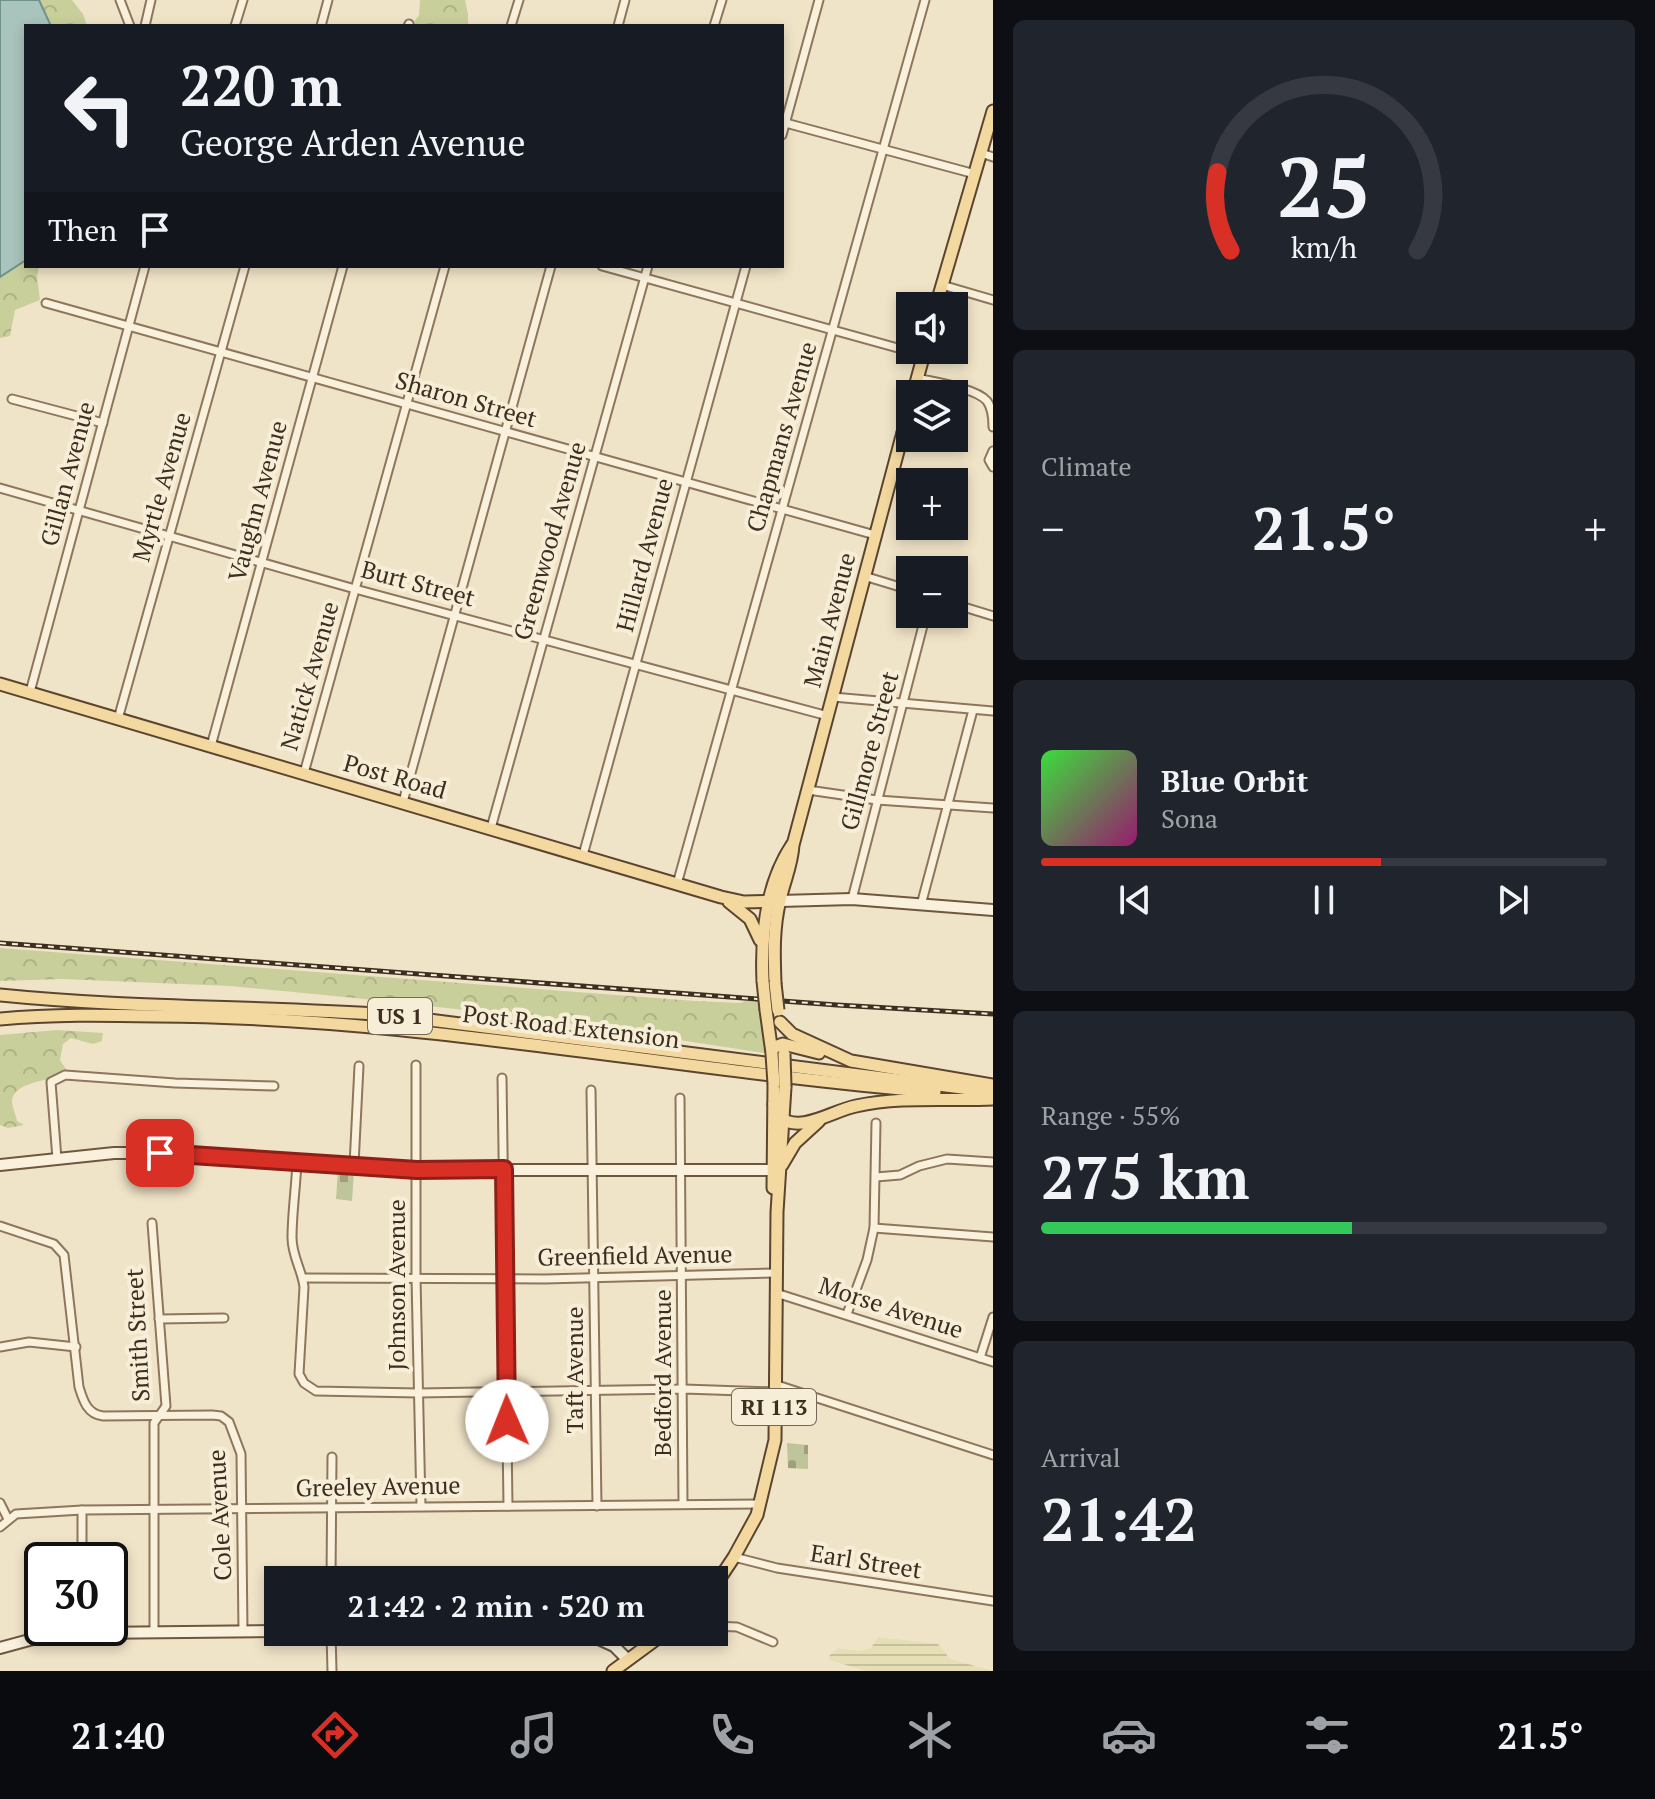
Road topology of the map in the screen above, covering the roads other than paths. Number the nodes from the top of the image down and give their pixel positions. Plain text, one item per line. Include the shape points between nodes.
1 (120, 0) edge
2 (151, 0) edge
3 (243, 0) edge
4 (328, 0) edge
5 (519, 0) edge
6 (625, 0) edge
7 (722, 0) edge
8 (819, 0) edge
9 (925, 0) edge
10 (129, 24) edge
11 (145, 24) edge
12 (236, 24) edge
13 (322, 24) edge
14 (512, 24) edge
15 (619, 24) edge
16 (715, 24) edge
17 (993, 111) edge
18 (784, 122) edge
19 (883, 149) junction
20 (987, 155) edge
21 (975, 174) junction
22 (144, 268) edge
23 (244, 268) edge
24 (342, 268) edge
25 (444, 268) edge
26 (550, 268) edge
27 (609, 268) edge
28 (647, 268) edge
29 (745, 268) edge
30 (644, 278) junction
31 (942, 285) junction
32 (940, 292) edge
33 (993, 300) edge
34 (46, 303) dead end
35 (736, 303) junction
36 (129, 325) junction
37 (832, 330) junction
38 (896, 345) edge
39 (221, 351) junction
40 (921, 364) edge
41 (312, 377) junction
42 (917, 378) joint
43 (12, 399) dead end
44 (407, 404) junction
45 (103, 423) junction
46 (993, 427) edge
47 (506, 431) junction
48 (993, 451) edge
49 (898, 452) edge
50 (594, 456) junction
51 (993, 467) edge
52 (686, 482) junction
53 (0, 488) edge
54 (782, 509) junction
55 (79, 510) junction
56 (875, 535) junction
57 (170, 536) junction
58 (262, 562) junction
59 (864, 576) junction
60 (896, 586) edge
61 (355, 589) junction
62 (968, 608) edge
63 (455, 615) junction
64 (993, 616) edge
65 (922, 628) edge
66 (544, 638) junction
67 (636, 664) junction
68 (0, 684) edge
69 (731, 691) junction
70 (30, 692) junction
71 (833, 697) junction
72 (903, 705) junction
73 (973, 710) junction
74 (993, 711) edge
75 (828, 716) junction
76 (118, 719) junction
77 (211, 746) junction
78 (304, 773) junction
79 (808, 790) junction
80 (877, 800) junction
81 (403, 802) junction
82 (947, 805) junction
83 (993, 808) edge
84 (491, 828) junction
85 (583, 855) junction
86 (677, 884) junction
87 (721, 897) junction
88 (852, 899) junction
89 (775, 901) junction
90 (921, 905) junction
91 (993, 910) edge
92 (762, 945) junction
93 (769, 982) junction
94 (0, 995) edge
95 (775, 1014) junction
96 (0, 1019) edge
97 (778, 1050) junction
98 (851, 1061) junction
99 (416, 1065) dead end
100 (359, 1066) dead end
101 (799, 1073) junction
102 (502, 1078) dead end
103 (993, 1085) edge
104 (274, 1086) dead end
105 (779, 1086) junction
106 (591, 1090) dead end
107 (993, 1095) edge
108 (680, 1098) dead end
109 (774, 1104) junction
110 (821, 1119) junction
111 (783, 1121) junction
112 (876, 1123) dead end
113 (57, 1159) junction
114 (297, 1160) junction
115 (993, 1162) edge
116 (0, 1165) edge
117 (354, 1165) junction
118 (777, 1168) junction
119 (504, 1169) junction
120 (592, 1169) junction
121 (417, 1170) junction
122 (682, 1170) junction
123 (876, 1177) junction
124 (152, 1223) dead end
125 (0, 1226) edge
126 (874, 1228) junction
127 (993, 1237) edge
128 (776, 1273) junction
129 (683, 1274) junction
130 (506, 1277) junction
131 (595, 1277) junction
132 (303, 1278) junction
133 (416, 1278) junction
134 (776, 1293) junction
135 (847, 1314) junction
136 (993, 1317) edge
137 (224, 1318) dead end
138 (159, 1319) junction
139 (0, 1347) edge
140 (76, 1347) junction
141 (980, 1358) junction
142 (993, 1362) edge
143 (774, 1388) junction
144 (684, 1389) junction
145 (594, 1392) junction
146 (418, 1393) junction
147 (506, 1393) junction
148 (160, 1414) junction
149 (993, 1455) edge
150 (332, 1457) dead end
151 (0, 1503) edge
152 (683, 1504) junction
153 (760, 1504) junction
154 (421, 1506) junction
155 (508, 1506) junction
156 (597, 1506) junction
157 (330, 1507) junction
158 (242, 1508) junction
159 (154, 1509) junction
160 (82, 1510) junction
161 (8, 1519) junction
162 (0, 1527) edge
163 (82, 1542) edge
164 (734, 1557) junction
165 (331, 1566) edge
166 (728, 1566) edge
167 (993, 1601) edge
168 (728, 1627) edge
169 (264, 1631) edge
170 (243, 1632) junction
171 (128, 1633) edge
172 (154, 1633) junction
173 (24, 1641) edge
174 (773, 1642) dead end
175 (331, 1646) edge
176 (614, 1646) edge
177 (646, 1646) edge
178 (0, 1648) edge
179 (627, 1659) junction
180 (332, 1671) edge
181 (613, 1671) edge

1 - 10 street
2 - 11 street
3 - 12 street
4 - 13 street
5 - 14 street
6 - 15 street
7 - 16 street
8 - 18 street
9 - 19 street, Chapmans Avenue
17 - 20 main road
18 - 19 street
19 - 21 street
19 - 37 street, Chapmans Avenue
20 - 21 main road
21 - 31 main road
22 - 36 street, Gillan Avenue
23 - 39 street, Myrtle Avenue
24 - 41 street, Vaughn Avenue
25 - 44 street, Natick Avenue
26 - 47 street
27 - 30 street
28 - 30 street, Greenwood Avenue
29 - 35 street, Hillard Avenue
30 - 35 street
30 - 50 street, Greenwood Avenue
31 - 32 main road
31 - 33 street
34 - 36 street, Sharon Street
35 - 37 street
35 - 52 street, Hillard Avenue
36 - 39 street, Sharon Street
36 - 45 street, Gillan Avenue
37 - 38 street
37 - 54 street, Chapmans Avenue
39 - 41 street, Sharon Street
39 - 57 street, Myrtle Avenue
40 - 42 main road
41 - 44 street, Sharon Street
41 - 58 street, Vaughn Avenue
42 - 46 street via 976,393 989,405
43 - 45 street
44 - 47 street, Sharon Street
44 - 61 street, Natick Avenue
45 - 55 street, Gillan Avenue
47 - 50 street, Sharon Street
47 - 63 street
48 - 51 street
49 - 56 main road, Main Avenue / RI 113
50 - 52 street, Sharon Street
50 - 66 street, Greenwood Avenue
52 - 54 street, Sharon Street
52 - 67 street, Hillard Avenue
53 - 55 street, Burt Street
54 - 56 street, Sharon Street
54 - 69 street, Chapmans Avenue
55 - 57 street, Burt Street
55 - 70 street, Gillan Avenue
56 - 59 main road, Main Avenue / RI 113
57 - 58 street, Burt Street
57 - 76 street, Myrtle Avenue
58 - 61 street, Burt Street
58 - 77 street, Vaughn Avenue
59 - 60 street
59 - 71 main road, Main Avenue / RI 113
61 - 63 street, Burt Street
61 - 78 street, Natick Avenue
62 - 64 street
63 - 66 street, Burt Street
63 - 81 street
65 - 72 street, Gillmore Street
66 - 67 street, Burt Street
66 - 84 street, Greenwood Avenue
67 - 69 street, Burt Street
67 - 85 street, Hillard Avenue
68 - 70 main road, Post Road
69 - 75 street, Burt Street
69 - 86 street, Chapmans Avenue
70 - 76 main road, Post Road
71 - 72 street
71 - 75 main road, Main Avenue / RI 113
72 - 73 street
72 - 80 street, Gillmore Street
73 - 74 street
73 - 82 street
75 - 79 main road, Main Avenue / RI 113
76 - 77 main road, Post Road
77 - 78 main road, Post Road
78 - 81 main road, Post Road
79 - 80 street
79 - 89 main road, Main Avenue / RI 113
80 - 82 street
80 - 88 street, Gillmore Street
81 - 84 main road, Post Road
82 - 83 street
82 - 90 street
84 - 85 main road, Post Road
85 - 86 main road, Post Road
86 - 87 main road, Post Road
87 - 89 main road, Post Road
87 - 92 main road via 750,919
88 - 89 street
88 - 90 street
89 - 92 main road, Main Avenue / RI 113
89 - 93 main road, Main Avenue / RI 113
90 - 91 street
92 - 93 main road, Main Avenue / RI 113
93 - 95 main road, Main Avenue / RI 113, bridge
94 - 101 main road, Post Road Extension / US 1 via 390,1015
95 - 97 main road, Main Avenue / RI 113
95 - 97 main road, Main Avenue / RI 113
95 - 98 main road via 794,1035
96 - 101 main road, Post Road Extension / US 1 via 174,1016 316,1021
97 - 98 main road
97 - 105 main road, Main Avenue / RI 113, bridge
98 - 103 main road
99 - 121 street, Johnson Avenue
100 - 117 street
101 - 107 main road, US 1
102 - 119 street
104 - 113 street via 65,1075 51,1082
105 - 109 main road, Main Avenue / RI 113
105 - 111 main road, Main Avenue / RI 113
106 - 120 street, Taft Avenue
107 - 110 main road via 881,1102
108 - 122 street, Bedford Avenue
109 - 111 main road
109 - 118 main road, Main Avenue / RI 113
110 - 111 main road
110 - 118 main road
111 - 118 main road, Main Avenue / RI 113
112 - 123 street
113 - 114 street via 160,1153
113 - 116 street
114 - 117 street
114 - 132 street via 292,1239
115 - 123 street via 947,1159
117 - 121 street
118 - 122 street
118 - 128 main road, Main Avenue / RI 113
119 - 120 street
119 - 121 street
119 - 130 street
120 - 122 street
120 - 131 street, Taft Avenue
121 - 133 street, Johnson Avenue
122 - 129 street, Bedford Avenue
123 - 126 street
124 - 138 street, Smith Street
125 - 140 street via 60,1248
126 - 127 street
126 - 135 street
128 - 129 street, Greenfield Avenue
128 - 134 main road, Main Avenue / RI 113
129 - 131 street, Greenfield Avenue
129 - 144 street, Bedford Avenue
130 - 131 street, Greenfield Avenue
130 - 133 street, Greenfield Avenue
130 - 147 street
131 - 145 street, Taft Avenue
132 - 133 street, Greenfield Avenue
132 - 146 street via 299,1374 304,1383 332,1393
133 - 146 street, Johnson Avenue
134 - 135 street, Morse Avenue
134 - 143 main road, Main Avenue / RI 113
135 - 141 street, Morse Avenue
136 - 141 street
137 - 138 street
138 - 148 street, Smith Street via 166,1406
139 - 140 street via 29,1342
140 - 148 street via 79,1387 84,1403 96,1415
141 - 142 street, Morse Avenue
143 - 144 street
143 - 149 street
143 - 153 main road, Main Avenue / RI 113 via 775,1440
144 - 145 street
144 - 152 street, Bedford Avenue
145 - 147 street
145 - 156 street, Taft Avenue
146 - 147 street
146 - 154 street, Johnson Avenue
147 - 155 street
148 - 158 street, Cole Avenue via 221,1416 229,1422 241,1454
148 - 159 street, Smith Street via 154,1423
150 - 157 street
151 - 161 street
152 - 153 street, Greeley Avenue
152 - 156 street, Greeley Avenue
153 - 164 main road, Main Avenue / RI 113
154 - 155 street, Greeley Avenue
154 - 157 street, Greeley Avenue
155 - 156 street, Greeley Avenue
157 - 158 street, Greeley Avenue
157 - 165 street
158 - 159 street, Greeley Avenue
158 - 170 street, Cole Avenue
159 - 160 street, Greeley Avenue
159 - 172 street, Smith Street
160 - 161 street, Greeley Avenue
160 - 163 street
161 - 162 street
164 - 166 main road, Main Avenue / RI 113
164 - 167 street, Earl Street
168 - 174 street
169 - 170 street
170 - 172 street
171 - 172 street
173 - 178 street
175 - 180 street
176 - 179 street
177 - 179 main road
179 - 181 main road

